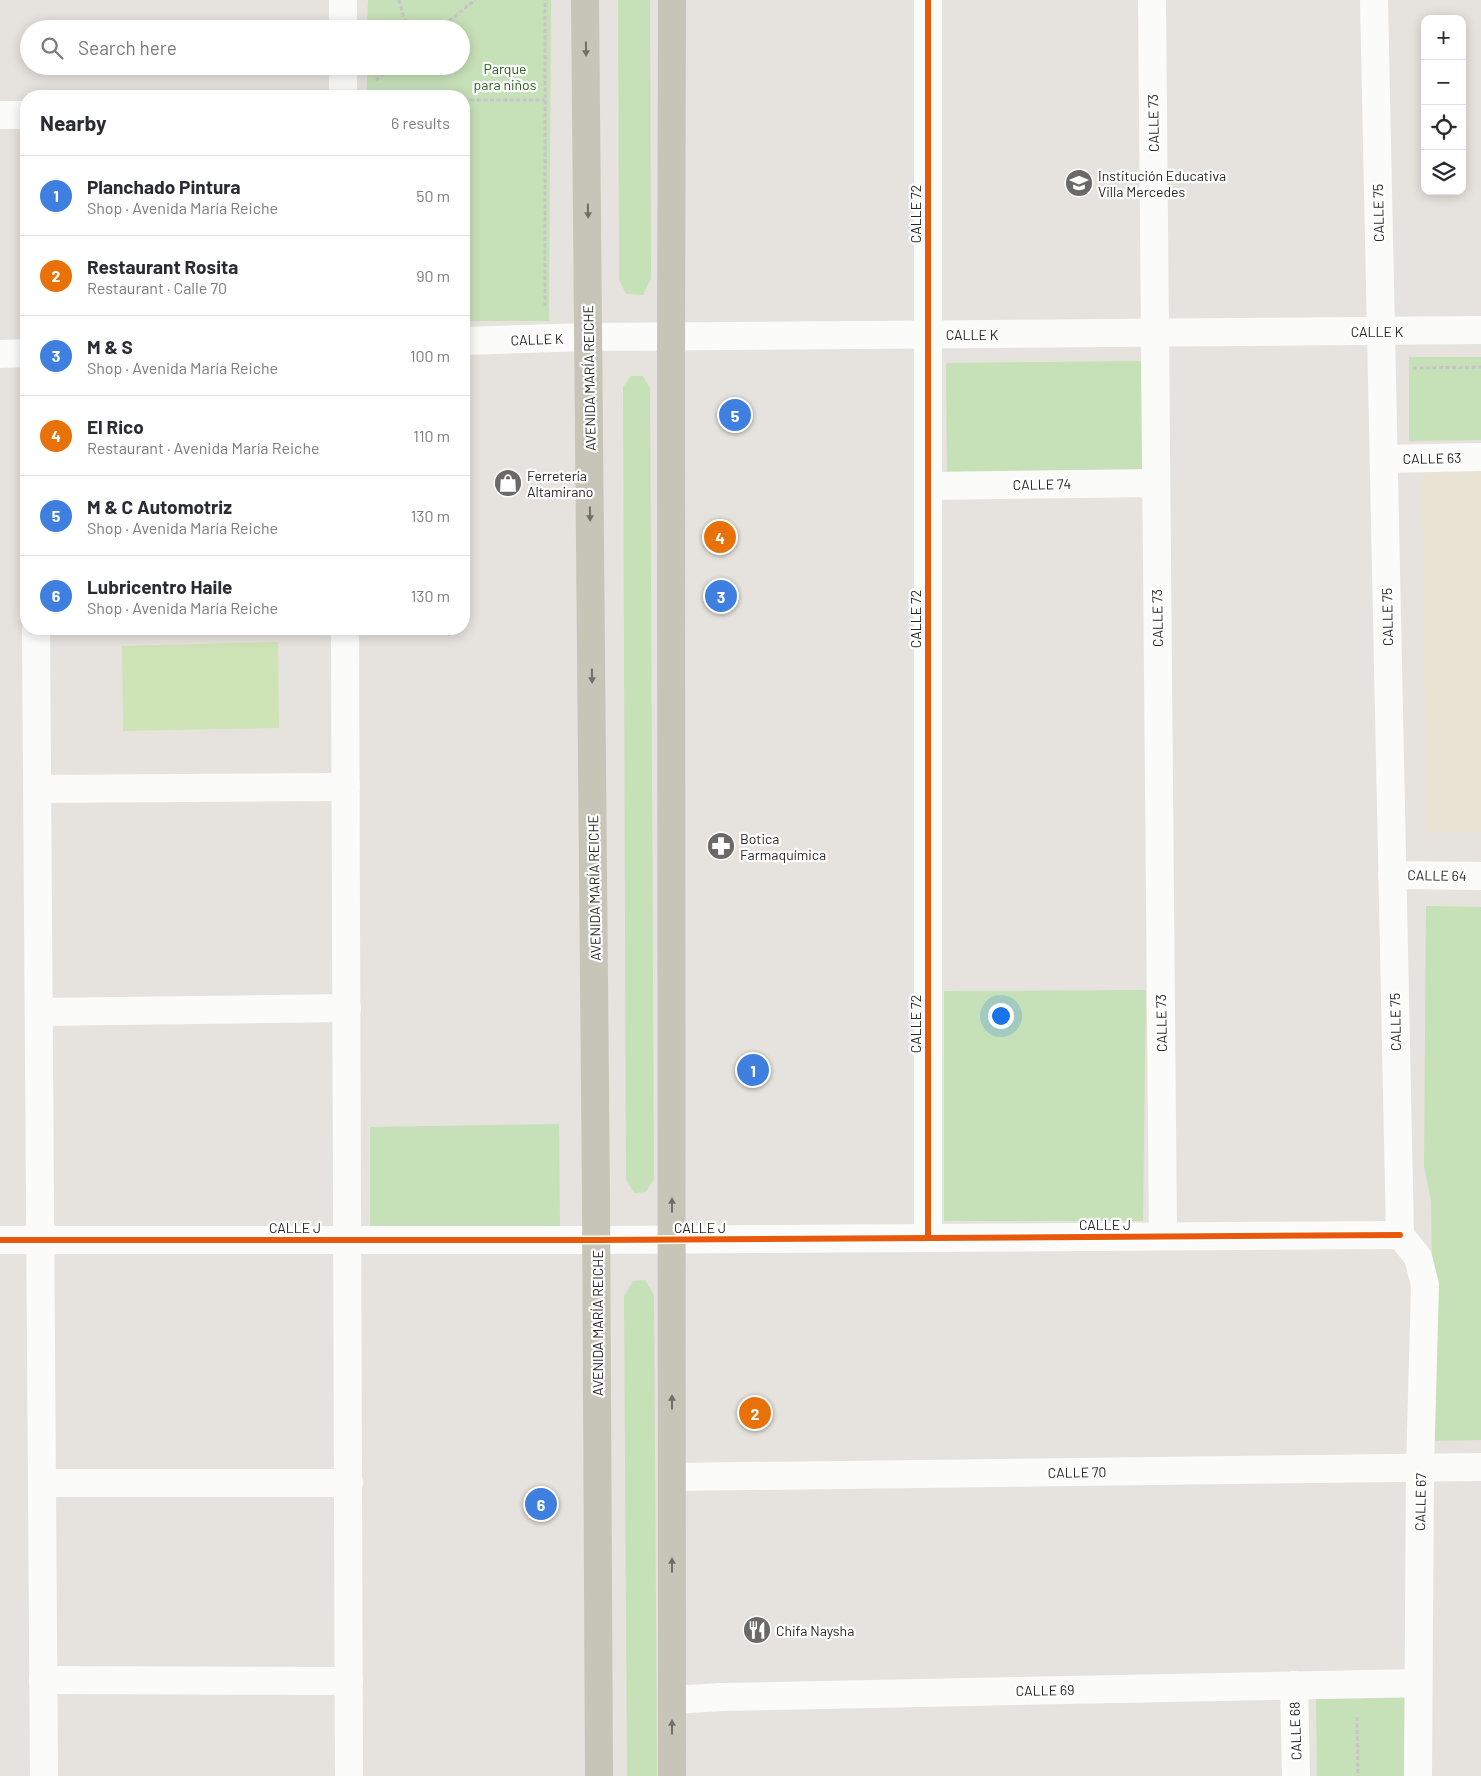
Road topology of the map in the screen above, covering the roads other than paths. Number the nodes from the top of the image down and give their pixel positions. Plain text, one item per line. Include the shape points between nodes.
1 (343, 0) edge
2 (585, 0) edge
3 (672, 0) edge
4 (928, 0) edge
5 (1152, 0) edge
6 (1374, 0) edge
7 (343, 20) edge
8 (343, 75) edge
9 (343, 90) edge
10 (0, 115) edge
11 (20, 115) edge
12 (1481, 330) edge
13 (1381, 331) junction
14 (1155, 333) junction
15 (928, 335) junction
16 (672, 336) junction
17 (589, 337) junction
18 (470, 341) edge
19 (20, 353) edge
20 (0, 354) edge
21 (1481, 457) edge
22 (1384, 459) junction
23 (1156, 483) junction
24 (928, 486) junction
25 (36, 635) edge
26 (346, 635) edge
27 (346, 787) junction
28 (37, 789) junction
29 (1392, 875) junction
30 (1481, 876) edge
31 (347, 1008) junction
32 (39, 1012) junction
33 (1400, 1235) junction
34 (1163, 1236) junction
35 (928, 1238) junction
36 (40, 1239) junction
37 (0, 1240) edge
38 (347, 1240) junction
39 (596, 1240) junction
40 (672, 1240) junction
41 (1481, 1467) edge
42 (1420, 1468) junction
43 (672, 1477) junction
44 (42, 1483) junction
45 (348, 1483) junction
46 (43, 1680) junction
47 (349, 1681) junction
48 (1418, 1683) junction
49 (1294, 1685) junction
50 (672, 1700) junction
51 (44, 1776) edge
52 (350, 1776) edge
53 (599, 1776) edge
54 (672, 1776) edge
55 (1296, 1776) edge
56 (1418, 1776) edge

1 - 7 street
2 -> 17 main road, AVENIDA MARÍA REICHE
3 - 16 main road
4 - 15 street, CALLE 72
5 - 14 street, CALLE 73
6 - 13 street, CALLE 75
8 - 9 street
10 - 11 street
12 - 13 street, CALLE K
13 - 14 street, CALLE K
13 - 22 street, CALLE 75
14 - 15 street, CALLE K
14 - 23 street, CALLE 73
15 - 16 street, CALLE K
15 - 24 street, CALLE 72
16 - 17 street, CALLE K
40 -> 16 main road
17 - 18 street, CALLE K
17 -> 39 main road, AVENIDA MARÍA REICHE
19 - 20 street
21 - 22 street, CALLE 63
22 - 29 street, CALLE 75
23 - 24 street, CALLE 74
23 - 34 street, CALLE 73
24 - 35 street, CALLE 72
25 - 28 street
26 - 27 street
27 - 28 street
27 - 31 street
28 - 32 street
29 - 30 street, CALLE 64
29 - 33 street, CALLE 75
31 - 32 street
31 - 38 street
32 - 36 street
33 - 34 street, CALLE J
33 - 42 street, CALLE 67 via 1418,1257 1426,1285
34 - 35 street, CALLE J
35 - 40 street, CALLE J
36 - 37 street, CALLE J
36 - 38 street, CALLE J
36 - 44 street
38 - 39 street, CALLE J
38 - 45 street
39 - 40 street, CALLE J
39 - 53 main road, AVENIDA MARÍA REICHE
43 -> 40 main road
41 - 42 street, CALLE 70
42 - 43 street, CALLE 70
42 - 48 street, CALLE 67
50 -> 43 main road
44 - 45 street
44 - 46 street
45 - 47 street
46 - 47 street
46 - 51 street
47 - 52 street
48 - 49 street, CALLE 69
48 - 56 street, CALLE 67
49 - 50 street, CALLE 69
49 - 55 street, CALLE 68
54 -> 50 main road

